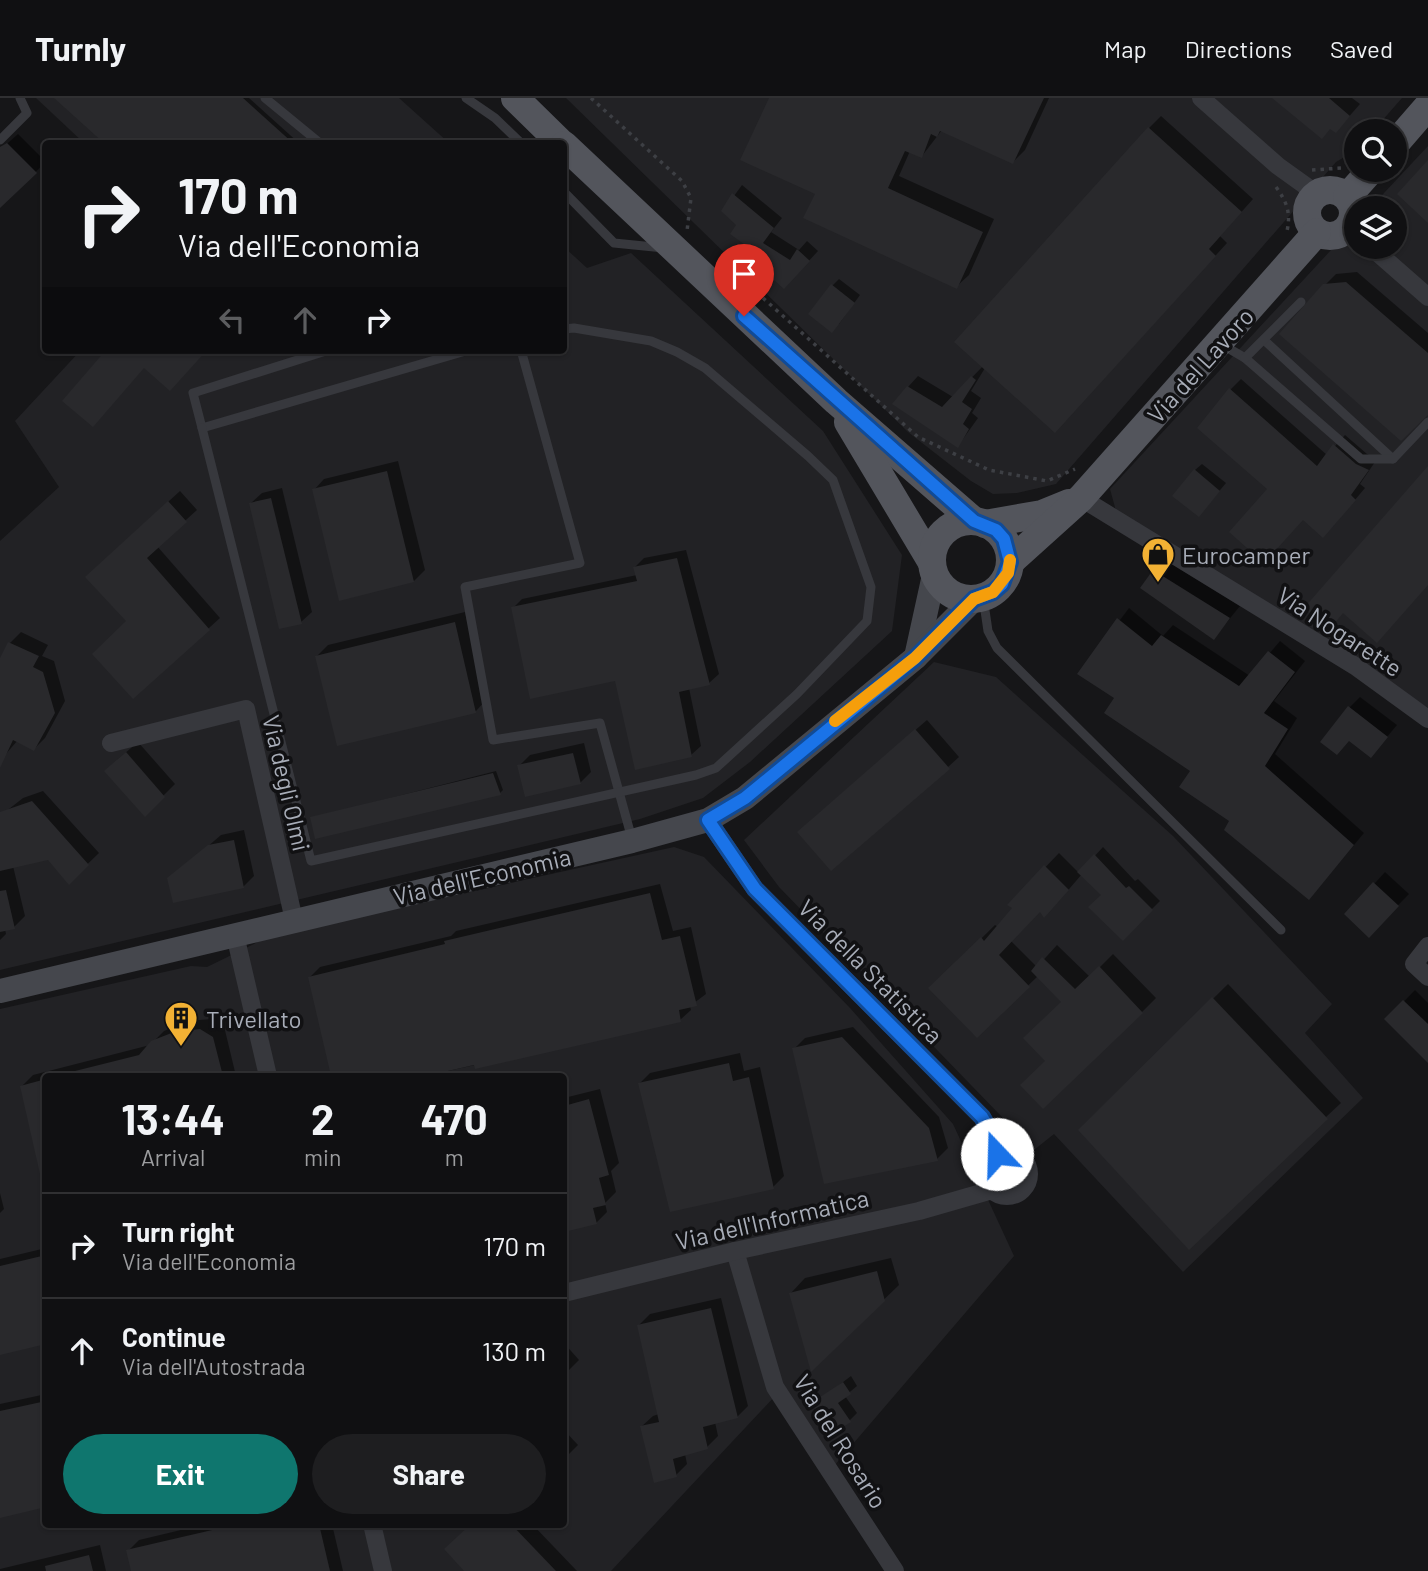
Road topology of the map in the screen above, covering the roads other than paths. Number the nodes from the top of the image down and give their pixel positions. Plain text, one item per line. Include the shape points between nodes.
1 (20, 98) edge
2 (265, 98) edge
3 (466, 98) edge
4 (514, 98) edge
5 (1202, 98) edge
6 (1428, 106) edge
7 (1407, 130) edge
8 (316, 140) edge
9 (518, 140) edge
10 (559, 140) edge
11 (0, 141) edge
12 (567, 148) edge
13 (1314, 182) junction
14 (567, 195) edge
15 (1345, 196) edge
16 (1317, 232) junction
17 (1344, 233) edge
18 (670, 248) junction
19 (1385, 259) edge
20 (1428, 297) edge
21 (1301, 302) dead end
22 (567, 329) edge
23 (1264, 340) junction
24 (1219, 343) junction
25 (316, 354) edge
26 (455, 354) edge
27 (522, 354) edge
28 (1245, 358) junction
29 (836, 401) junction
30 (1428, 422) edge
31 (202, 428) junction
32 (1393, 459) junction
33 (1089, 490) junction
34 (980, 522) junction
35 (1010, 562) junction
36 (933, 568) junction
37 (978, 598) junction
38 (915, 658) junction
39 (1428, 719) edge
40 (111, 743) dead end
41 (619, 792) junction
42 (708, 820) junction
43 (632, 841) junction
44 (294, 920) junction
45 (1281, 930) dead end
46 (235, 935) junction
47 (1428, 946) edge
48 (1428, 977) edge
49 (0, 991) edge
50 (267, 1073) edge
51 (997, 1154) junction
52 (992, 1190) junction
53 (735, 1251) junction
54 (567, 1292) edge
55 (373, 1528) edge
56 (383, 1571) edge
57 (895, 1571) edge

1 - 11 lane via 27,113
2 - 8 lane
3 - 9 lane
4 - 10 main road
5 - 13 street via 1278,166
6 - 7 main road
12 - 18 main road
13 - 15 main road
13 - 16 main road via 1307,213
14 - 18 lane via 614,243
16 - 17 main road
16 - 24 main road, Via del Lavoro
18 - 29 main road
19 - 20 street
21 - 23 lane
22 - 41 lane via 651,341 705,368 833,480 871,587 867,621 716,768
23 - 28 lane
23 - 32 lane
24 - 28 lane
24 - 33 main road, Via del Lavoro
25 - 31 lane via 193,393
26 - 31 lane
27 - 41 lane via 580,563 466,587 493,740 600,723
28 - 32 lane via 1361,459
29 - 34 main road
29 - 36 main road
30 - 32 lane
31 - 41 lane via 311,861
33 - 34 main road, Via del Lavoro via 1042,514
33 - 35 main road, Via del Lavoro
33 - 39 street, Via Nogarette
34 - 35 main road via 1004,539
34 - 36 main road via 949,527 933,548
35 - 37 main road via 1002,584
36 - 37 main road via 950,594
36 - 38 main road
37 - 38 main road, Via dell'Economia
37 - 45 lane via 997,648
38 - 42 main road, Via dell'Economia via 745,798
40 - 44 street, Via degli Olmi via 246,709
41 - 43 lane
42 - 43 main road, Via dell'Economia
42 - 51 street, Via della Statistica via 755,889 982,1117 995,1139
43 - 44 main road, Via dell'Economia
44 - 46 main road, Via dell'Economia
46 - 49 main road, Via dell'Economia
46 - 50 street
47 - 48 street via 1414,964
51 - 52 street via 985,1170
51 - 52 street via 1011,1152 1023,1158 1029,1177 1017,1194 1004,1196
52 - 53 street, Via dell'Informatica via 919,1211
53 - 54 street, Via dell'Informatica
53 - 57 street, Via del Rosario via 775,1387
55 - 56 street

